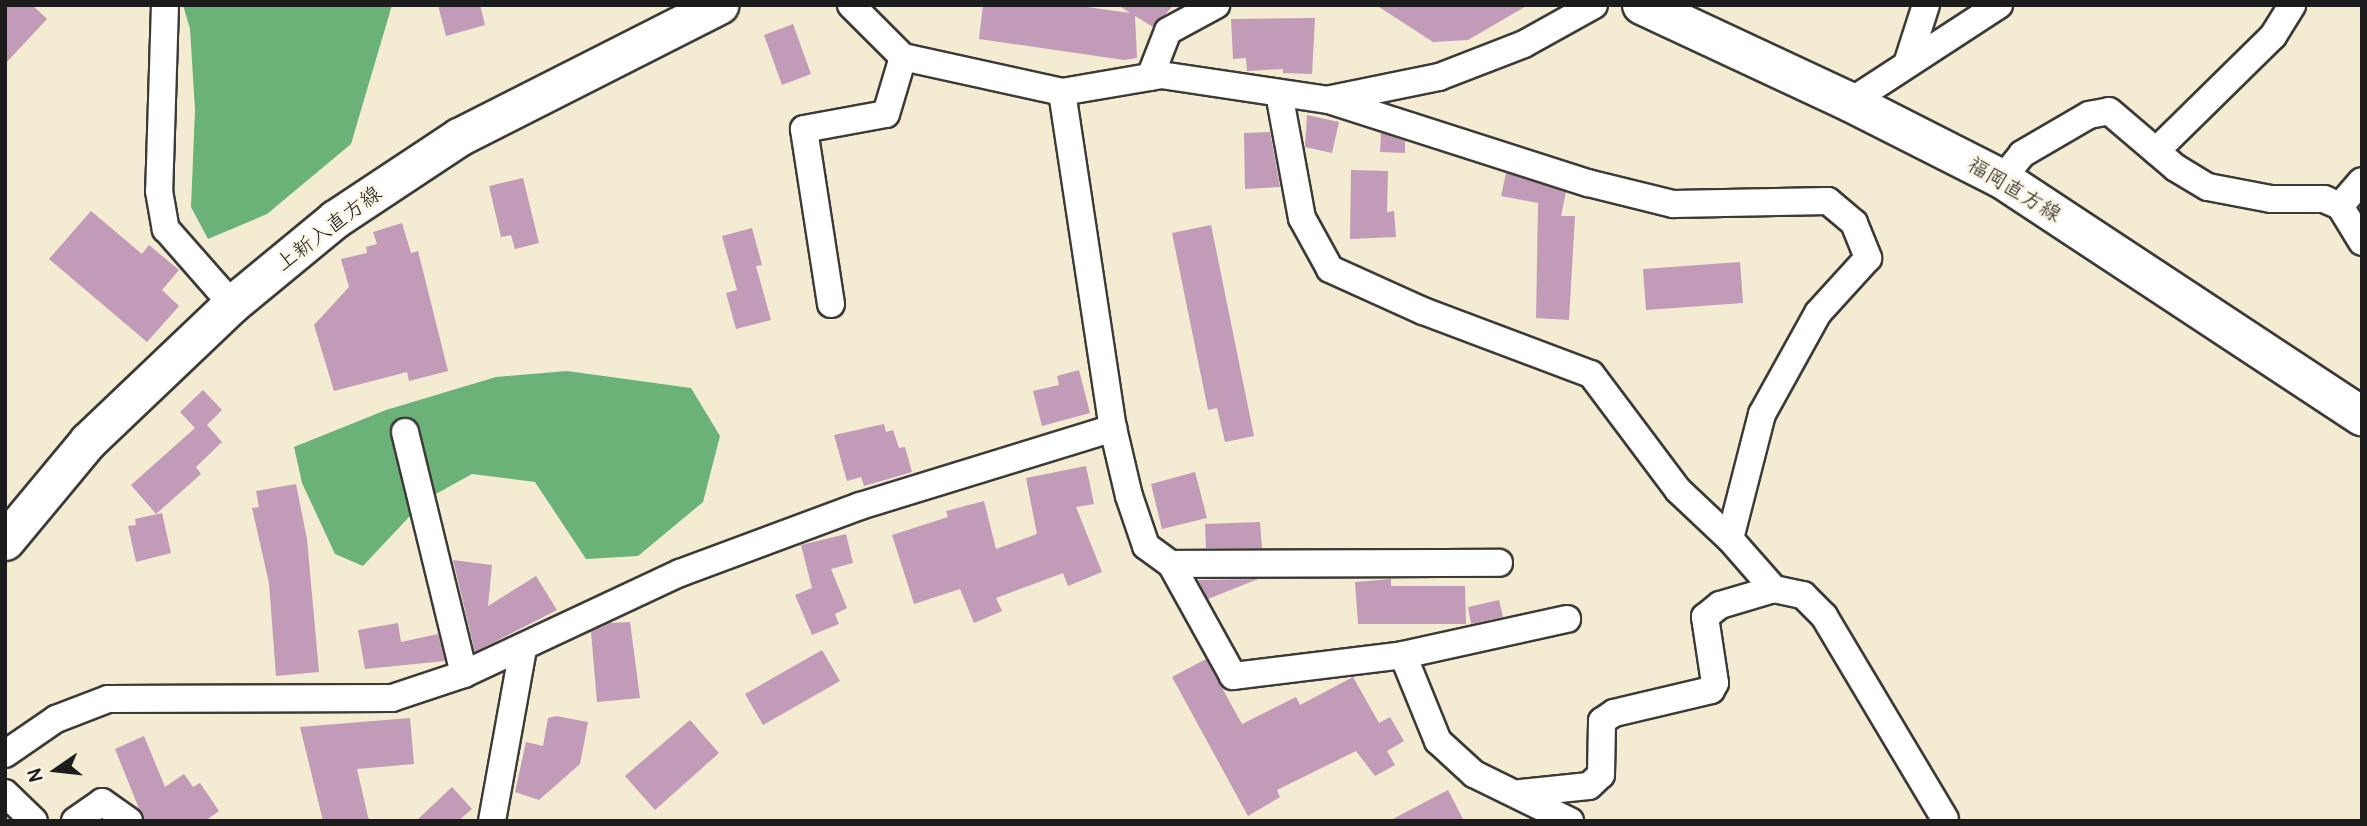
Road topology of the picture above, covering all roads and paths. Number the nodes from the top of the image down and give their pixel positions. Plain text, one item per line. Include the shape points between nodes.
1 (165, 5) edge
2 (719, 5) edge
3 (850, 5) edge
4 (1216, 5) edge
5 (1594, 5) edge
6 (1642, 5) edge
7 (1926, 5) edge
8 (1999, 5) edge
9 (2292, 5) edge
10 (903, 57) junction
11 (1908, 61) junction
12 (1150, 77) junction
13 (1062, 92) junction
14 (1279, 93) junction
15 (1329, 100) junction
16 (1850, 102) junction
17 (2156, 151) junction
18 (2002, 179) junction
19 (2362, 181) edge
20 (2340, 206) junction
21 (2362, 242) edge
22 (232, 304) junction
23 (831, 304) dead end
24 (2362, 416) edge
25 (1114, 428) junction
26 (405, 432) dead end
27 (1730, 538) junction
28 (5, 541) edge
29 (1499, 563) dead end
30 (1171, 564) junction
31 (1774, 589) junction
32 (1567, 619) dead end
33 (523, 648) junction
34 (1403, 655) junction
35 (464, 674) junction
36 (5, 754) edge
37 (5, 793) edge
38 (1521, 793) junction
39 (1945, 819) dead end
40 (34, 821) edge
41 (75, 821) edge
42 (129, 821) edge
43 (492, 821) edge
44 (1570, 821) edge

1 - 22 street via 159,191 166,229
2 - 22 main road, 上新入直方線 via 459,137 335,219
3 - 10 street
4 - 12 street via 1168,31
5 - 15 street via 1524,44 1439,77
6 - 16 main road, 福岡直方線
7 - 11 street
8 - 11 street
9 - 17 street via 2273,36
10 - 13 street
10 - 23 street via 886,114 804,129
11 - 16 street
12 - 13 street
12 - 14 street
13 - 25 street
14 - 15 street
14 - 27 street via 1302,218 1330,269 1423,311 1591,374 1678,490
15 - 27 street via 1588,183 1673,204 1828,201 1854,223 1868,258 1818,313 1762,414
16 - 18 main road, 福岡直方線
17 - 18 street via 2109,111 2089,115 2022,154
17 - 20 street via 2208,187 2271,199 2324,199
18 - 24 main road, 福岡直方線
19 - 20 street
20 - 21 street
22 - 28 main road, 上新入直方線 via 88,441
25 - 30 street via 1146,547
25 - 33 street via 847,511 680,573
26 - 35 street
27 - 31 street
29 - 30 street
30 - 34 street via 1233,676
31 - 38 street via 1720,605 1705,617 1715,683 1711,690 1614,713 1602,721 1601,775 1589,786
31 - 39 street via 1803,595 1824,616
32 - 34 street
33 - 35 street
33 - 43 street
34 - 38 street via 1438,741 1474,774
35 - 36 street via 392,698 108,699 56,719
37 - 40 street
38 - 44 street
41 - 42 street via 102,802

